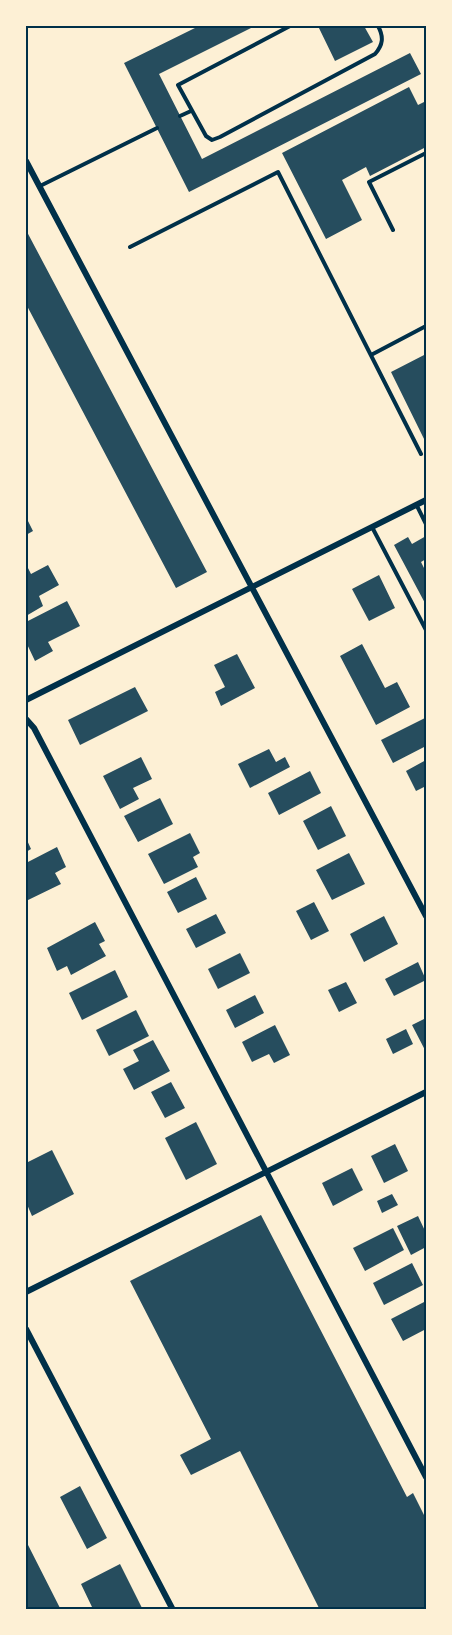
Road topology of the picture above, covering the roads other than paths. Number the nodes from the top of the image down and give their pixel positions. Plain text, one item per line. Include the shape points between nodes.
1 (290, 26) edge
2 (378, 26) edge
3 (191, 111) junction
4 (180, 116) dead end
5 (157, 128) dead end
6 (426, 153) edge
7 (26, 161) edge
8 (39, 186) junction
9 (393, 230) dead end
10 (130, 248) dead end
11 (426, 327) edge
12 (371, 355) junction
13 (421, 454) dead end
14 (426, 500) edge
15 (416, 505) junction
16 (426, 524) edge
17 (372, 526) junction
18 (252, 587) junction
19 (426, 630) edge
20 (26, 700) edge
21 (26, 719) edge
22 (426, 916) edge
23 (426, 1092) edge
24 (267, 1172) junction
25 (26, 1292) edge
26 (26, 1329) edge
27 (426, 1477) edge
28 (173, 1610) edge

1 - 3 lane via 178,85
2 - 3 lane via 383,41 375,54 220,137 212,140 206,136
3 - 4 lane
5 - 8 lane
6 - 9 lane via 369,182
7 - 8 street
8 - 18 street
10 - 12 lane via 278,172
11 - 12 lane
12 - 13 lane
14 - 15 street
15 - 16 lane
15 - 17 street
17 - 18 street
17 - 19 lane
18 - 20 street
18 - 22 street
21 - 24 street
23 - 24 street
24 - 25 street
24 - 27 street
26 - 28 street

